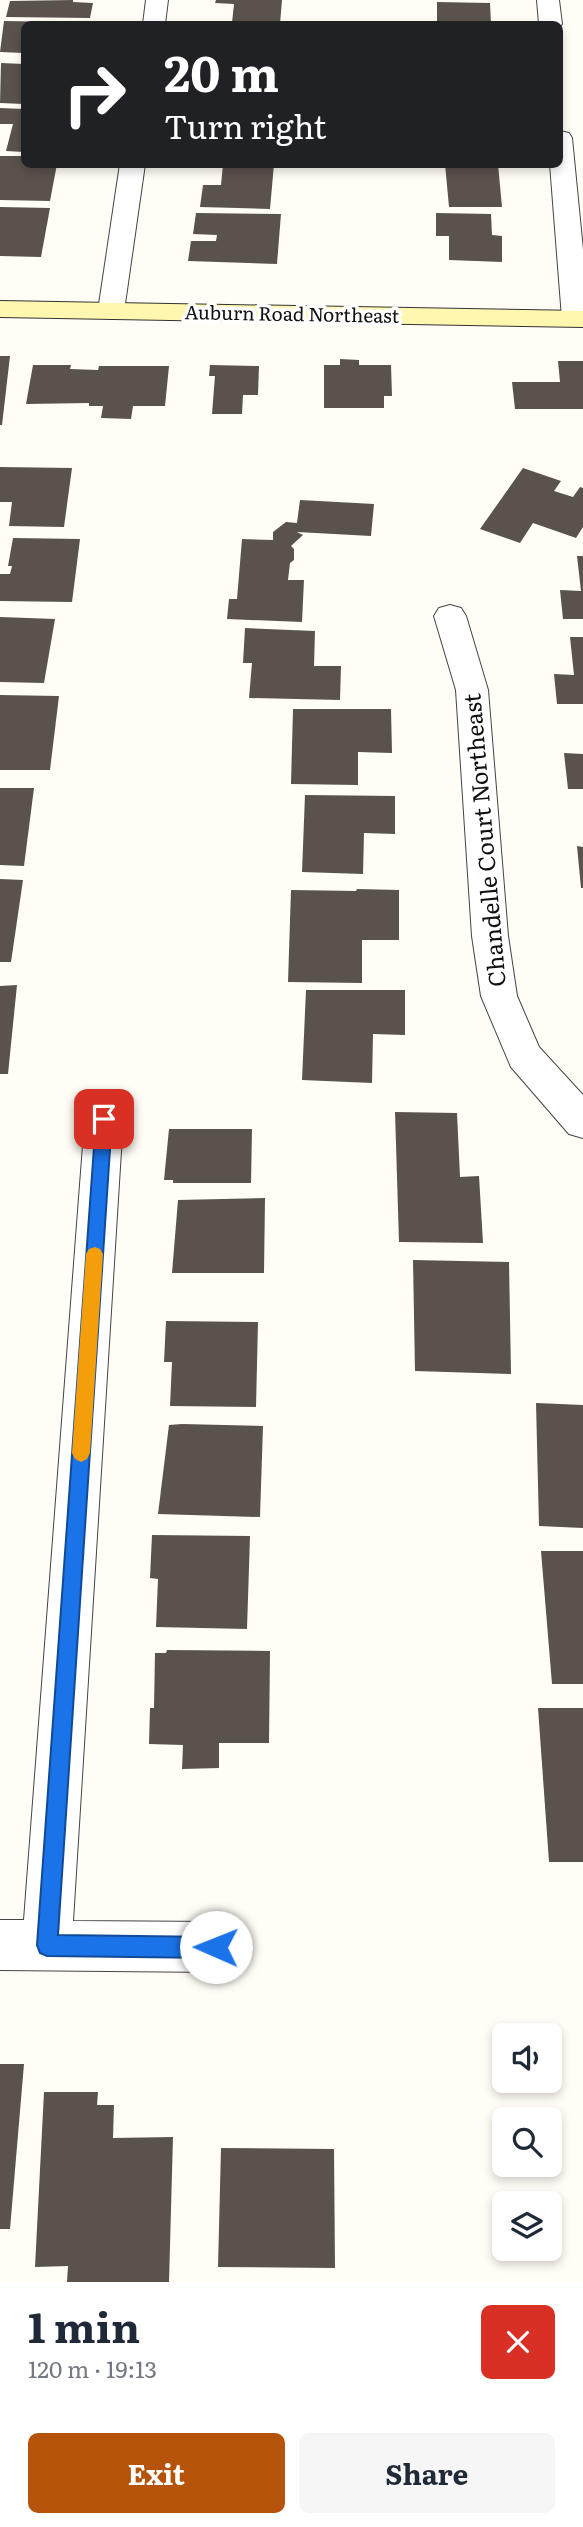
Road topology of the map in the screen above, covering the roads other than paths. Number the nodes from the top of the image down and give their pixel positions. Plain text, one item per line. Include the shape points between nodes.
1 (157, 0) edge
2 (548, 0) edge
3 (154, 21) edge
4 (550, 21) edge
5 (563, 167) edge
6 (132, 168) edge
7 (0, 309) edge
8 (111, 311) junction
9 (579, 319) edge
10 (450, 617) dead end
11 (104, 1119) dead end
12 (583, 1122) edge
13 (24, 1945) edge
14 (216, 1947) dead end

1 - 3 street
2 - 4 street
5 - 9 street
6 - 8 street
7 - 8 street, Auburn Road Northeast
8 - 9 street, Auburn Road Northeast
10 - 12 street, Chandelle Court Northeast via 472,690 489,936 499,996 524,1056
11 - 13 street
13 - 14 street

